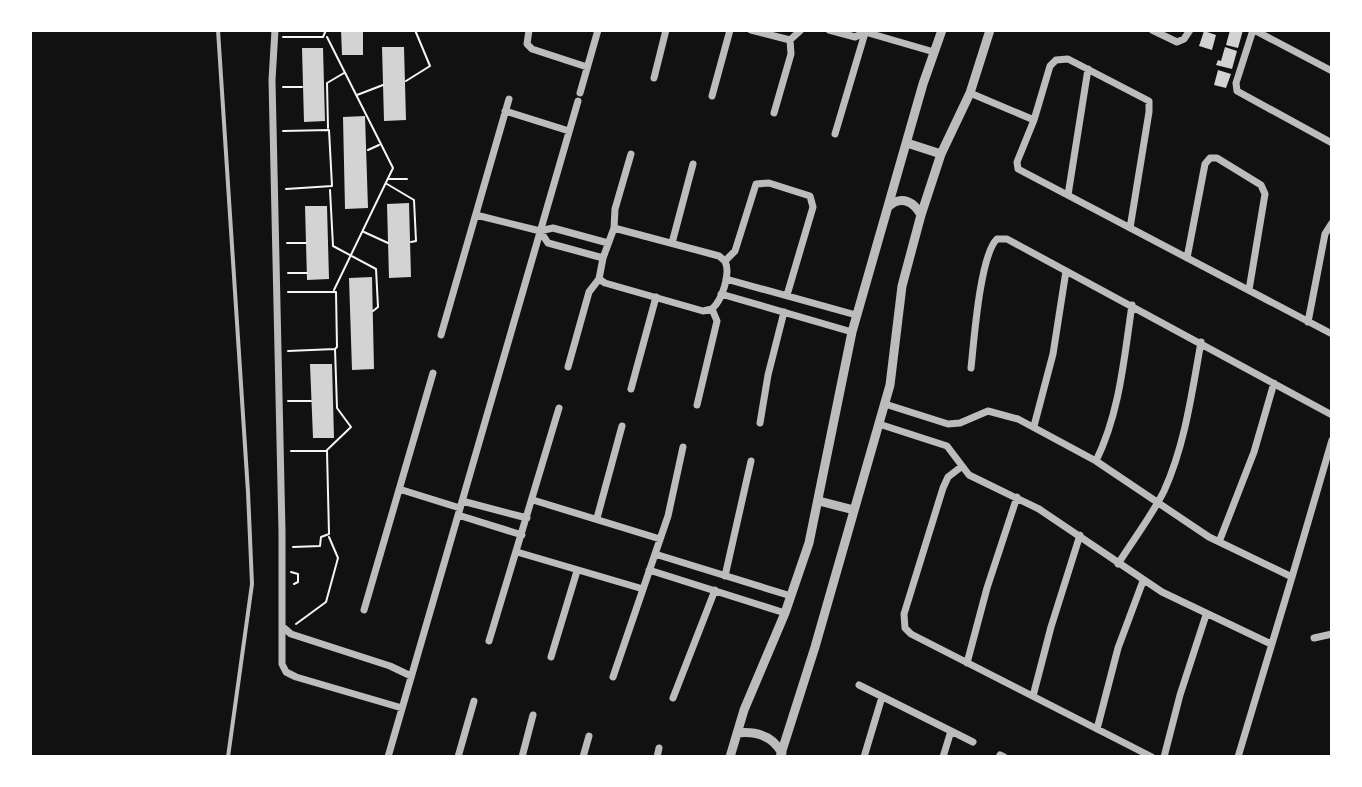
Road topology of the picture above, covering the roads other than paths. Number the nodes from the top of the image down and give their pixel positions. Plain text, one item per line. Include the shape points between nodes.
1 (218, 30) edge
2 (275, 30) edge
3 (529, 30) edge
4 (598, 30) edge
5 (666, 30) edge
6 (730, 30) edge
7 (751, 30) edge
8 (801, 30) edge
9 (829, 30) edge
10 (942, 30) edge
11 (990, 30) edge
12 (1152, 30) edge
13 (1190, 30) edge
14 (1254, 30) edge
15 (865, 31) edge
16 (790, 40) junction
17 (934, 52) junction
18 (587, 67) junction
19 (1088, 69) junction
20 (1332, 71) edge
21 (654, 78) dead end
22 (970, 93) junction
23 (712, 96) dead end
24 (509, 99) dead end
25 (505, 111) junction
26 (774, 113) dead end
27 (1034, 120) junction
28 (569, 131) junction
29 (835, 134) dead end
30 (907, 143) junction
31 (1332, 143) edge
32 (631, 154) dead end
33 (941, 154) junction
34 (693, 164) dead end
35 (1068, 195) junction
36 (888, 206) junction
37 (476, 215) junction
38 (921, 215) junction
39 (1332, 223) edge
40 (614, 228) junction
41 (1130, 228) junction
42 (540, 231) junction
43 (608, 243) junction
44 (672, 243) junction
45 (603, 258) junction
46 (1187, 258) junction
47 (725, 261) junction
48 (1066, 271) junction
49 (599, 279) junction
50 (726, 279) junction
51 (1249, 290) junction
52 (721, 294) junction
53 (787, 295) junction
54 (656, 297) junction
55 (1132, 305) junction
56 (712, 309) junction
57 (784, 312) junction
58 (856, 315) junction
59 (1308, 322) junction
60 (852, 332) junction
61 (1332, 334) edge
62 (441, 335) dead end
63 (1201, 342) junction
64 (568, 367) dead end
65 (971, 368) dead end
66 (433, 373) dead end
67 (1274, 383) junction
68 (631, 389) dead end
69 (885, 404) junction
70 (697, 405) dead end
71 (559, 408) dead end
72 (1332, 415) edge
73 (760, 423) dead end
74 (879, 424) junction
75 (622, 426) dead end
76 (1034, 426) junction
77 (1332, 440) edge
78 (683, 447) dead end
79 (751, 461) dead end
80 (1096, 461) junction
81 (961, 467) junction
82 (399, 489) junction
83 (1017, 497) junction
84 (533, 500) junction
85 (819, 501) junction
86 (1157, 504) junction
87 (460, 508) junction
88 (854, 510) junction
89 (527, 518) junction
90 (597, 518) junction
91 (522, 535) junction
92 (1080, 535) junction
93 (660, 539) junction
94 (1219, 542) junction
95 (517, 552) junction
96 (655, 554) junction
97 (1118, 564) junction
98 (649, 570) junction
99 (577, 571) junction
100 (725, 576) junction
101 (1292, 577) junction
102 (1143, 581) junction
103 (643, 589) junction
104 (715, 590) junction
105 (791, 596) junction
106 (364, 610) dead end
107 (785, 613) junction
108 (1206, 615) junction
109 (288, 626) junction
110 (1332, 634) edge
111 (1314, 638) dead end
112 (489, 641) dead end
113 (1271, 644) junction
114 (551, 657) dead end
115 (967, 663) junction
116 (411, 676) junction
117 (613, 677) dead end
118 (859, 685) dead end
119 (1033, 696) junction
120 (882, 697) junction
121 (673, 698) dead end
122 (474, 701) dead end
123 (402, 708) junction
124 (533, 715) dead end
125 (1097, 729) junction
126 (951, 731) junction
127 (737, 733) junction
128 (589, 736) dead end
129 (973, 742) dead end
130 (781, 755) edge
131 (228, 757) edge
132 (388, 757) edge
133 (458, 757) edge
134 (522, 757) edge
135 (583, 757) edge
136 (730, 757) edge
137 (864, 757) edge
138 (943, 757) edge
139 (1152, 757) edge
140 (1164, 757) edge
141 (1238, 757) edge

1 - 131 lane via 252,584
2 - 109 street via 272,80
3 - 18 street via 527,44 532,49
4 - 18 street
5 - 21 street
6 - 23 street
7 - 16 street
8 - 16 street
9 - 15 street via 855,37
10 - 17 street
11 - 22 street
12 - 13 street via 1177,42
14 - 20 street
14 - 31 street via 1237,91
15 - 17 street
15 - 29 street
16 - 26 street
17 - 30 street
18 - 28 street
19 - 27 street via 1068,59 1056,60
19 - 35 street
19 - 41 street via 1149,101
22 - 27 street
22 - 33 street
24 - 25 street
25 - 28 street
25 - 37 street
27 - 35 street via 1018,169
28 - 42 street
30 - 33 street
30 - 36 street
32 - 40 street
33 - 38 street
34 - 44 street
35 - 41 street
36 - 38 street via 906,201
36 - 58 street
37 - 42 street
37 - 62 street
38 - 69 street via 902,286
39 - 59 street via 1325,234
40 - 43 street
40 - 44 street
41 - 46 street
42 - 43 street via 553,228
42 - 45 street via 548,243
42 - 87 street
43 - 45 street
44 - 47 street
45 - 49 street
46 - 51 street
46 - 51 street via 1205,164 1217,158 1261,185 1265,194
47 - 50 street
47 - 53 street via 735,251 756,184 810,196 813,201
48 - 55 street
48 - 65 street via 1007,239 993,243 982,282
48 - 76 street
49 - 54 street
49 - 64 street via 589,292
50 - 52 street
50 - 53 street
51 - 59 street
52 - 56 street
52 - 57 street
53 - 58 street
54 - 56 street
54 - 68 street
55 - 63 street
55 - 80 street via 1115,411
56 - 70 street via 717,321
57 - 60 street
57 - 73 street
58 - 60 street
59 - 61 street
60 - 85 street
63 - 67 street
63 - 86 street via 1178,450
66 - 82 street
67 - 72 street
67 - 94 street
69 - 74 street
69 - 76 street via 948,424 988,411
71 - 84 street
74 - 81 street via 942,443
74 - 88 street
75 - 90 street
76 - 80 street
77 - 101 street
78 - 93 street
79 - 100 street
80 - 86 street
81 - 83 street
81 - 115 street via 943,488 904,614 911,634
82 - 87 street
82 - 106 street
83 - 92 street
83 - 115 street
84 - 89 street
84 - 90 street
85 - 88 street
85 - 105 street
86 - 94 street
86 - 97 street
87 - 89 street
87 - 91 street
87 - 116 street
88 - 130 street
89 - 91 street
90 - 93 street
91 - 95 street
92 - 97 street
92 - 119 street
93 - 96 street
94 - 101 street
95 - 99 street
95 - 112 street
96 - 98 street
96 - 100 street
97 - 102 street
98 - 103 street
98 - 104 street
99 - 103 street
99 - 114 street
100 - 105 street
101 - 113 street
102 - 108 street
102 - 125 street
103 - 117 street
104 - 107 street
104 - 121 street
105 - 107 street
107 - 127 street
108 - 113 street
108 - 140 street
109 - 116 street via 291,634
109 - 123 street via 282,664 288,673
110 - 111 street
113 - 141 street
115 - 119 street
116 - 123 street
118 - 120 street
119 - 125 street
120 - 126 street
120 - 137 street
122 - 133 street
123 - 132 street
124 - 134 street
125 - 139 street
126 - 129 street
126 - 138 street
127 - 130 street via 767,737
127 - 136 street
128 - 135 street

